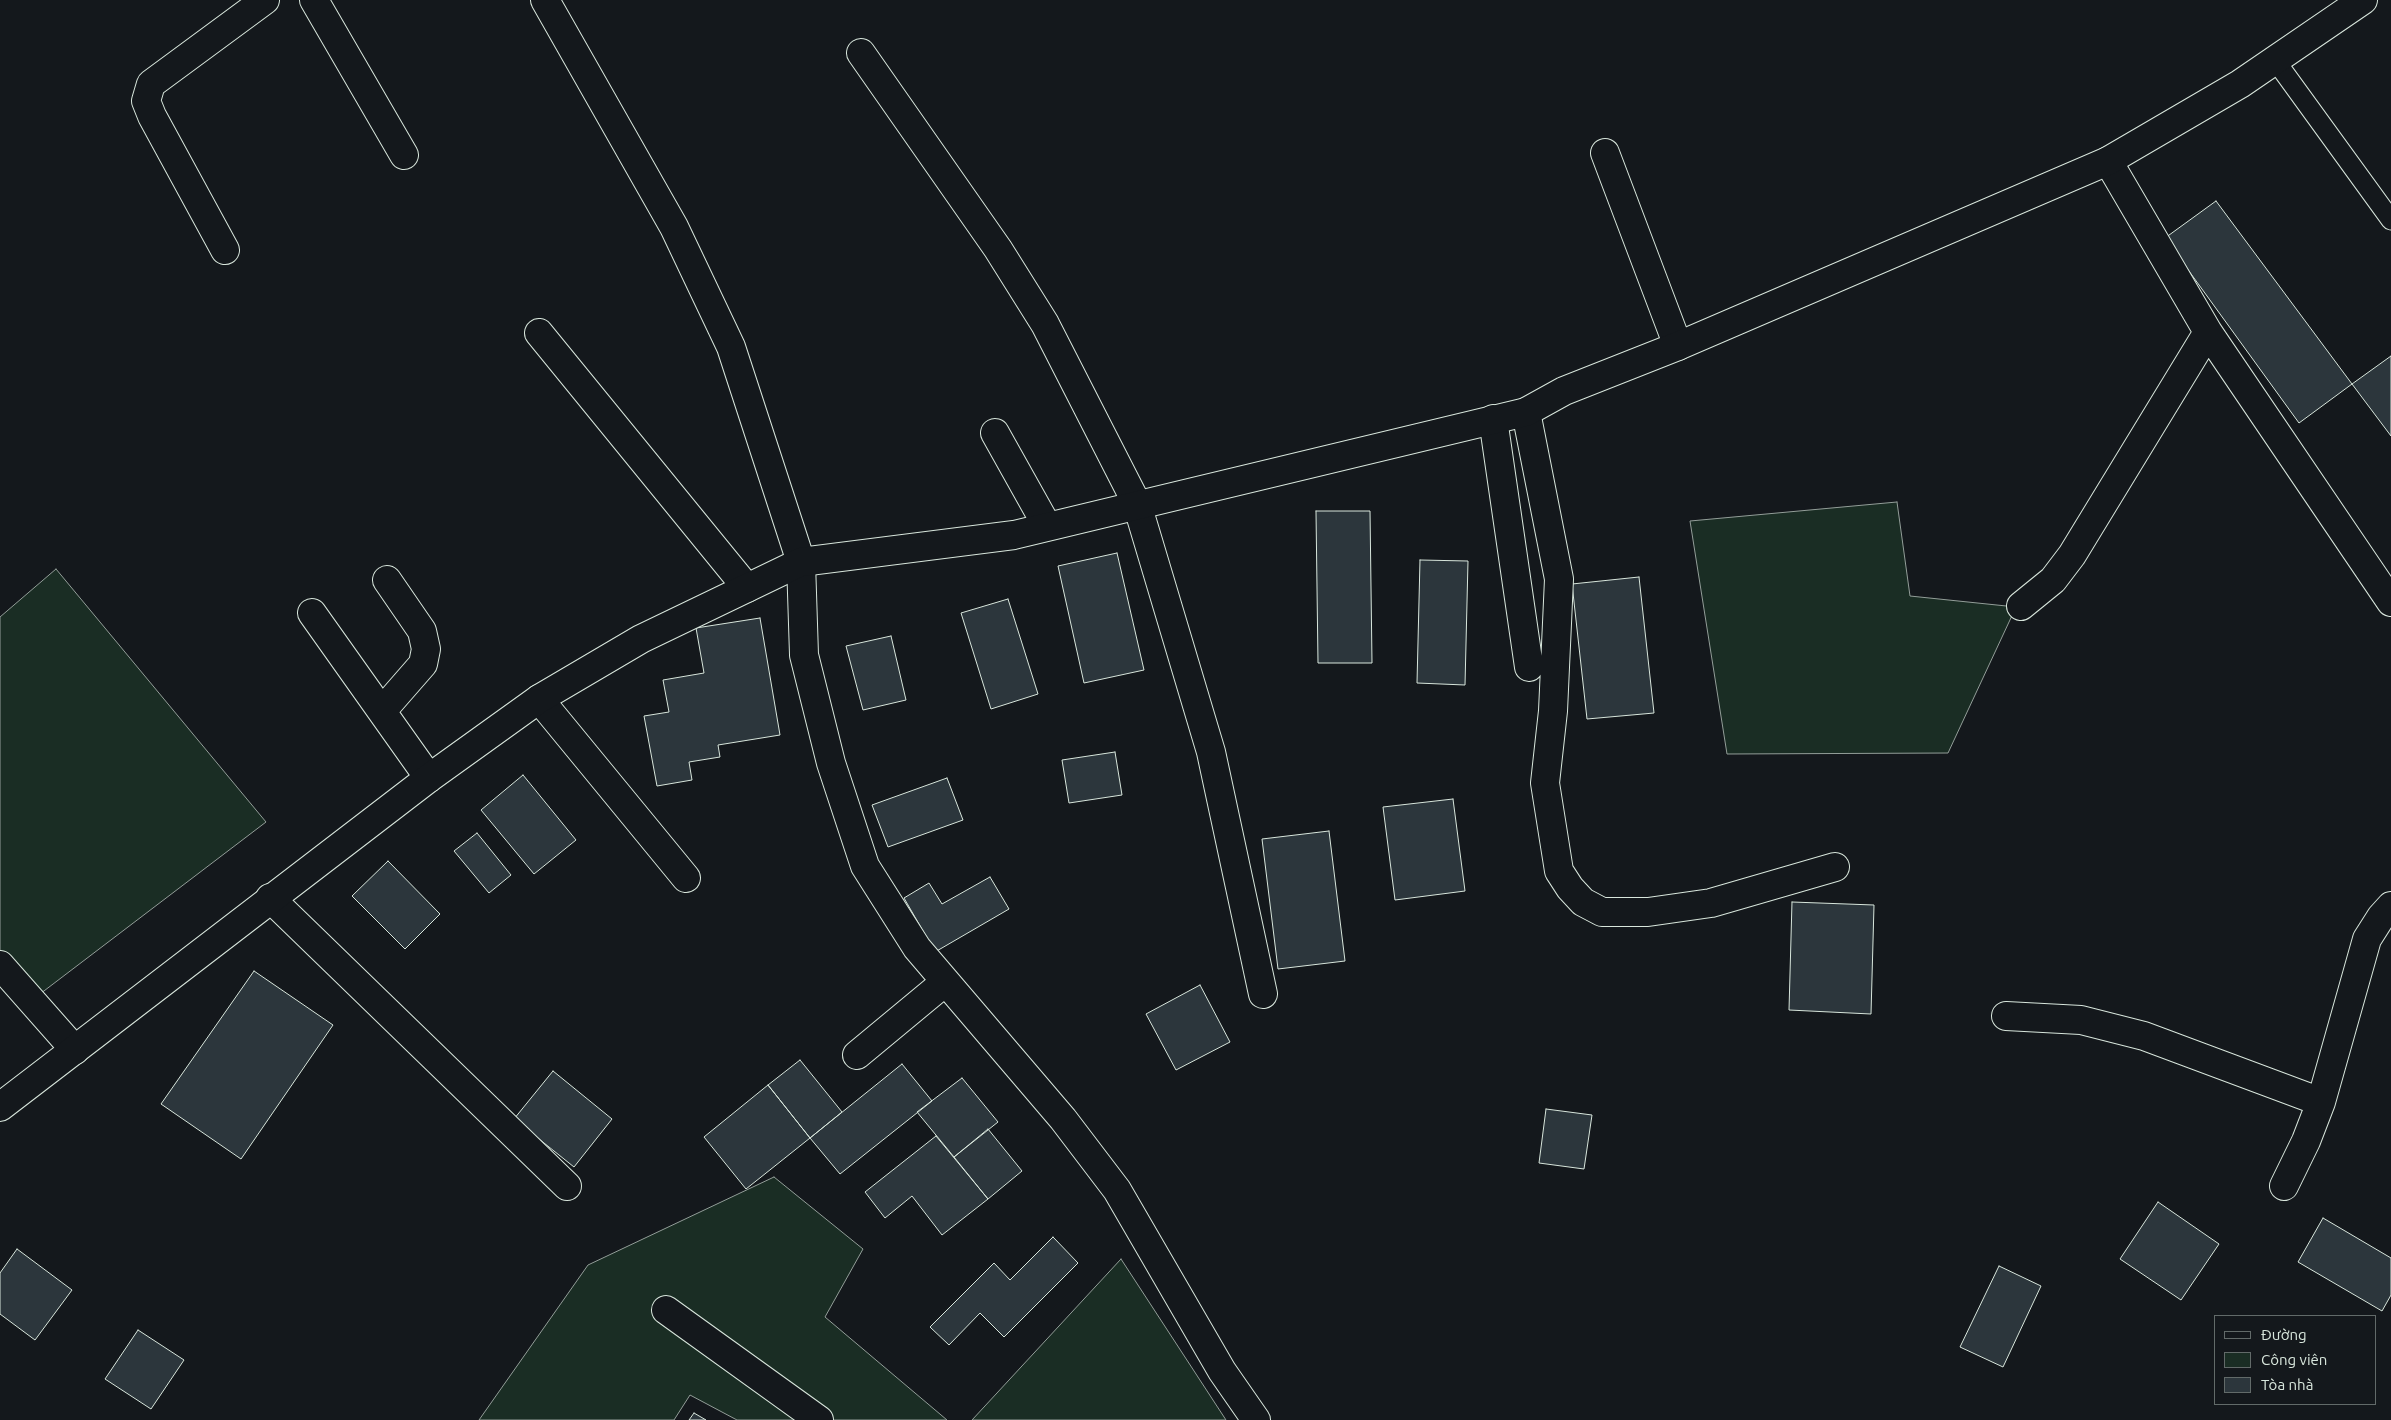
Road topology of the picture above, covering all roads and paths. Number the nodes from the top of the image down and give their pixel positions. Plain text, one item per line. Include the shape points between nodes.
1 (265, 0) edge
2 (314, 0) edge
3 (546, 0) edge
4 (2363, 0) edge
5 (861, 53) dead end
6 (2275, 60) junction
7 (1605, 153) dead end
8 (404, 155) dead end
9 (2108, 162) junction
10 (2391, 220) edge
11 (225, 250) dead end
12 (2208, 332) junction
13 (539, 333) dead end
14 (1678, 346) junction
15 (1526, 412) junction
16 (1493, 419) junction
17 (995, 432) dead end
18 (1137, 504) junction
19 (1047, 526) junction
20 (801, 562) junction
21 (387, 580) dead end
22 (746, 588) junction
23 (2391, 602) edge
24 (2021, 606) dead end
25 (312, 613) dead end
26 (1529, 667) dead end
27 (539, 699) junction
28 (382, 711) junction
29 (429, 778) junction
30 (1835, 867) dead end
31 (686, 878) dead end
32 (270, 898) junction
33 (2391, 906) edge
34 (0, 965) edge
35 (945, 982) junction
36 (1263, 994) dead end
37 (2006, 1016) dead end
38 (75, 1050) junction
39 (857, 1055) dead end
40 (2321, 1102) junction
41 (0, 1106) edge
42 (567, 1186) dead end
43 (2284, 1186) dead end
44 (666, 1310) dead end
45 (819, 1420) edge
46 (1256, 1420) edge

1 - 11 street via 151,84 146,101
2 - 8 street
3 - 20 street via 674,227 730,347
4 - 6 street
5 - 18 street via 998,249 1045,324
6 - 9 street
6 - 10 lane
7 - 14 street
9 - 12 street
9 - 14 street
12 - 23 street
12 - 24 street via 2072,555 2053,580
13 - 22 street
14 - 15 street via 1564,392
15 - 16 street
15 - 30 street via 1559,579 1553,711 1544,783 1559,871 1570,888 1583,902 1602,912 1648,912 1711,904
16 - 18 street
16 - 26 street
17 - 19 street
18 - 19 street
18 - 36 street via 1211,752
19 - 20 street via 1014,535
20 - 22 street
20 - 35 street via 804,654 831,763 865,866 917,948
21 - 28 street via 422,631 426,649 423,664
22 - 27 street via 641,639
25 - 28 street
27 - 29 street
27 - 31 street
28 - 29 street
29 - 32 street
32 - 38 street
32 - 42 street
33 - 40 street via 2367,940
34 - 38 street
35 - 39 street
35 - 46 street via 1063,1119 1117,1190 1222,1371
37 - 40 street via 2081,1020 2144,1036
38 - 41 street
40 - 43 street
44 - 45 street

